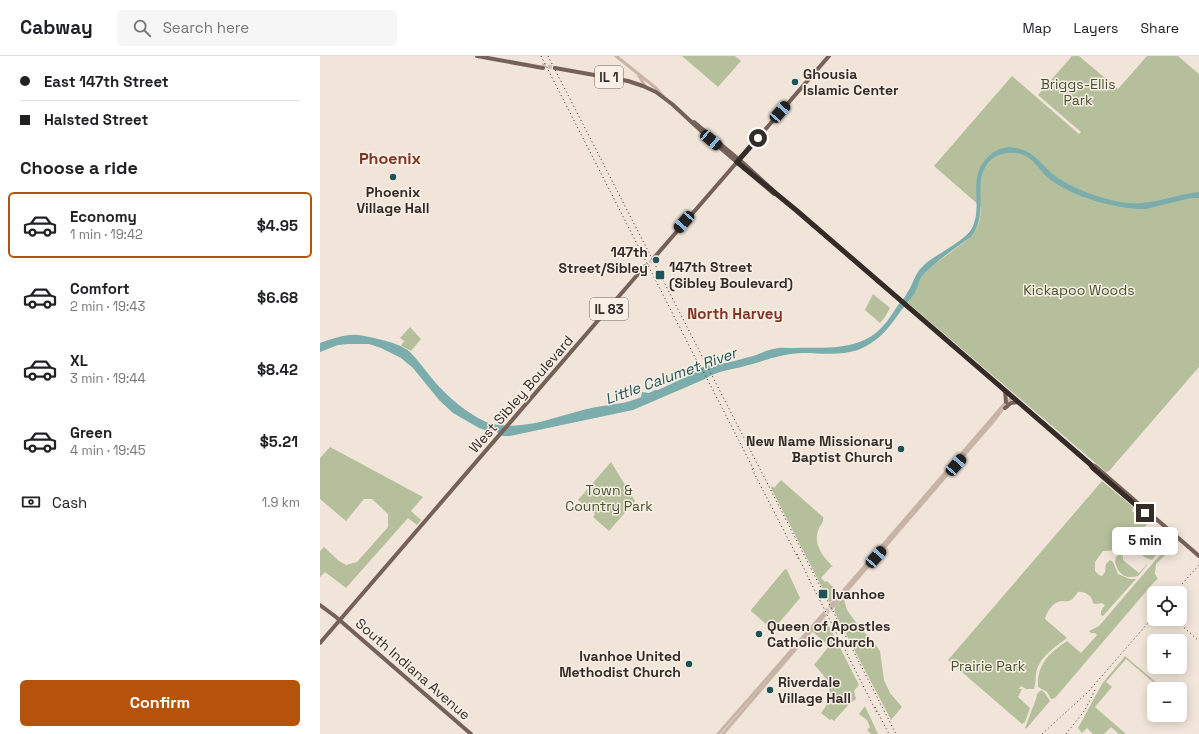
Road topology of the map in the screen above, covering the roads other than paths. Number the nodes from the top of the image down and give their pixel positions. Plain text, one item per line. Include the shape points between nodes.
1 (477, 56) edge
2 (616, 56) edge
3 (829, 56) edge
4 (542, 67) tunnel mouth
5 (557, 69) tunnel mouth
6 (639, 76) junction
7 (645, 87) junction
8 (664, 98) junction
9 (738, 160) junction
10 (653, 258) tunnel mouth
11 (646, 266) tunnel mouth
12 (1005, 390) junction
13 (1012, 397) junction
14 (1006, 402) junction
15 (1018, 402) junction
16 (1005, 408) junction
17 (1146, 512) junction
18 (1199, 556) edge
19 (1199, 560) edge
20 (320, 604) edge
21 (337, 618) junction
22 (320, 643) edge
23 (471, 734) edge
24 (718, 734) edge
25 (724, 734) edge

1 - 4 main road
2 - 6 street
3 - 9 main road
5 - 7 main road, IL 1 via 628,81
6 - 7 street
6 - 8 street via 656,88
7 - 8 main road, IL 1
8 - 9 main road, IL 1
9 - 10 main road
9 - 12 main road, IL 1 via 773,193
11 - 21 main road, West Sibley Boulevard / IL 83 via 419,529
12 - 13 main road, IL 1
12 - 14 main road
13 - 14 street
13 - 15 main road, IL 1
13 - 16 street
14 - 16 street via 831,606
15 - 16 main road via 1011,403
15 - 17 main road, IL 1
17 - 18 main road, IL 1
17 - 19 main road, IL 1
20 - 21 main road, South Indiana Avenue
21 - 22 main road, IL 83
21 - 23 main road, South Indiana Avenue
24 - 25 street via 824,615

